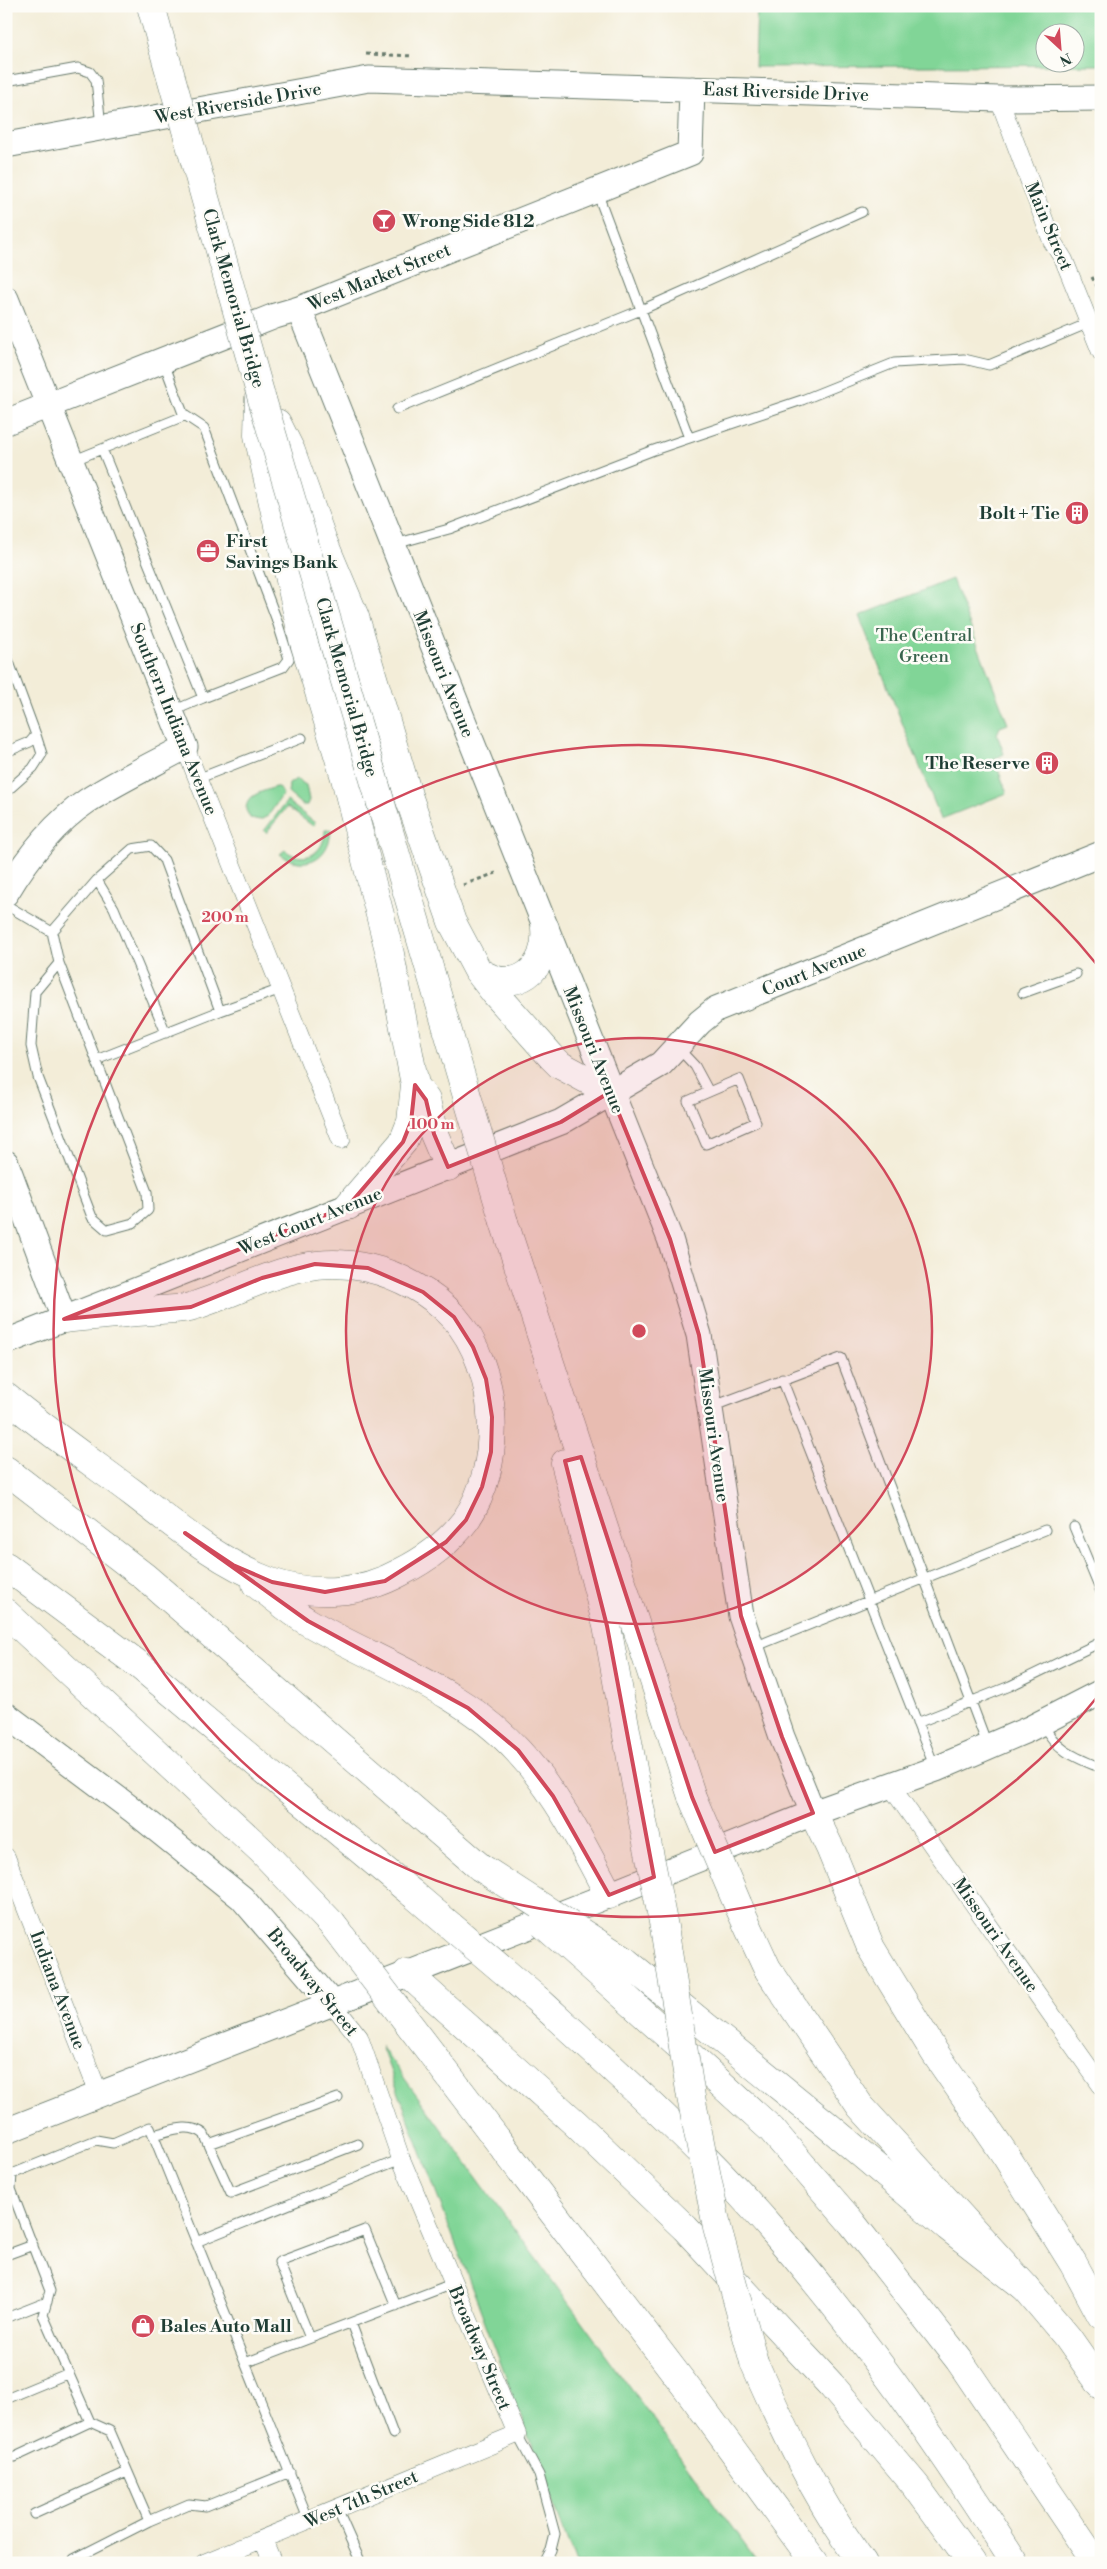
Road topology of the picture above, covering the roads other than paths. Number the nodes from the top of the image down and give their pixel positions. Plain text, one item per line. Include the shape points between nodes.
1 (151, 6) edge
2 (6, 81) edge
3 (471, 82) joint
4 (692, 89) junction
5 (1101, 98) edge
6 (999, 99) junction
7 (101, 128) junction
8 (6, 145) edge
9 (596, 190) junction
10 (862, 212) dead end
11 (6, 299) edge
12 (299, 309) junction
13 (641, 310) junction
14 (1090, 323) junction
15 (1101, 352) edge
16 (163, 360) junction
17 (259, 389) junction
18 (48, 405) junction
19 (397, 410) dead end
20 (183, 414) junction
21 (6, 422) edge
22 (689, 438) junction
23 (102, 449) junction
24 (71, 462) junction
25 (393, 544) junction
26 (6, 654) edge
27 (203, 698) junction
28 (170, 712) junction
29 (36, 735) junction
30 (302, 738) dead end
31 (185, 746) junction
32 (6, 752) edge
33 (197, 779) junction
34 (6, 792) edge
35 (1101, 854) edge
36 (96, 880) junction
37 (6, 893) edge
38 (6, 905) edge
39 (545, 928) junction
40 (52, 932) junction
41 (59, 963) junction
42 (478, 971) junction
43 (1076, 974) dead end
44 (281, 989) junction
45 (1023, 993) dead end
46 (220, 1011) junction
47 (166, 1033) junction
48 (678, 1048) junction
49 (96, 1060) junction
50 (415, 1085) junction
51 (610, 1092) junction
52 (709, 1092) junction
53 (341, 1140) dead end
54 (6, 1163) edge
55 (448, 1167) junction
56 (348, 1206) junction
57 (504, 1222) junction
58 (64, 1319) junction
59 (6, 1342) edge
60 (782, 1379) junction
61 (15, 1404) edge
62 (710, 1408) junction
63 (6, 1470) edge
64 (1074, 1527) dead end
65 (1045, 1530) dead end
66 (185, 1533) junction
67 (6, 1566) edge
68 (925, 1578) junction
69 (1101, 1592) edge
70 (869, 1600) junction
71 (6, 1614) edge
72 (1101, 1642) edge
73 (751, 1648) junction
74 (1101, 1692) edge
75 (971, 1702) junction
76 (6, 1715) edge
77 (917, 1723) junction
78 (1042, 1723) junction
79 (988, 1747) junction
80 (1101, 1768) edge
81 (936, 1769) junction
82 (890, 1785) junction
83 (813, 1812) junction
84 (6, 1858) edge
85 (480, 1867) junction
86 (609, 1895) junction
87 (407, 1974) junction
88 (331, 2002) junction
89 (1101, 2085) edge
90 (98, 2094) junction
91 (338, 2098) dead end
92 (6, 2131) edge
93 (153, 2135) junction
94 (209, 2144) junction
95 (358, 2144) dead end
96 (401, 2159) junction
97 (10, 2199) edge
98 (196, 2242) junction
99 (32, 2245) junction
100 (6, 2255) edge
101 (452, 2284) junction
102 (1026, 2288) junction
103 (47, 2302) junction
104 (396, 2306) junction
105 (1101, 2315) edge
106 (6, 2318) edge
107 (351, 2323) junction
108 (310, 2338) junction
109 (245, 2363) junction
110 (69, 2373) junction
111 (1101, 2385) edge
112 (6, 2399) edge
113 (90, 2422) junction
114 (393, 2434) dead end
115 (517, 2434) junction
116 (15, 2457) dead end
117 (127, 2472) junction
118 (290, 2472) junction
119 (337, 2509) junction
120 (34, 2514) dead end
121 (309, 2520) junction
122 (149, 2521) junction
123 (263, 2540) junction
124 (74, 2559) dead end
125 (204, 2563) edge
126 (272, 2563) edge
127 (361, 2563) edge
128 (544, 2563) edge
129 (815, 2563) edge
130 (863, 2563) edge
131 (972, 2563) edge
132 (1015, 2563) edge
133 (1096, 2563) edge

1 - 17 main road, Clark Memorial Bridge, bridge
2 - 7 lane via 78,68 90,72 96,80
3 - 4 street, East Riverside Drive
3 - 7 street, West Riverside Drive via 369,79
4 - 6 street, East Riverside Drive
4 - 9 street, West Market Street via 690,153
5 - 6 street, East Riverside Drive
6 - 14 street, Main Street via 1052,240 1064,260
7 - 8 street, West Riverside Drive
9 - 12 street, West Market Street
9 - 13 lane
10 - 13 lane
11 - 18 street, Southern Indiana Avenue
12 - 16 street, West Market Street
12 - 25 street, Missouri Avenue
13 - 19 lane
13 - 22 lane
14 - 15 street, Main Street
14 - 22 lane via 989,364 964,359 894,362 802,400
16 - 18 street, West Market Street
16 - 20 lane
17 - 42 main road, bridge via 291,451 323,541 355,617 439,888 452,922
17 - 50 main road via 258,435 301,629 345,778 390,954
17 - 57 main road, Clark Memorial Bridge, bridge
18 - 21 street, West Market Street
18 - 24 street, Southern Indiana Avenue
20 - 23 lane
20 - 27 lane via 204,428 289,659 283,668
22 - 25 lane via 457,526
23 - 24 lane
23 - 27 lane
24 - 28 street, Southern Indiana Avenue
25 - 39 street, Missouri Avenue
26 - 29 lane
27 - 28 lane
28 - 31 street, Southern Indiana Avenue
29 - 32 lane via 30,742
29 - 34 lane via 42,754 34,768
30 - 33 lane
31 - 33 street, Southern Indiana Avenue
31 - 37 street via 87,802 68,817 33,853
33 - 44 street, Southern Indiana Avenue
35 - 48 street, Court Avenue via 716,1009
36 - 40 lane
36 - 46 lane via 132,849 151,846 164,860
36 - 47 lane via 114,908
38 - 40 lane
39 - 42 main road via 543,956 525,976 516,980 496,980
39 - 51 street, Missouri Avenue
40 - 41 lane
41 - 49 lane
41 - 49 lane via 35,992 31,1046 38,1077 92,1217 107,1230 134,1223 148,1210 147,1192
42 - 51 main road via 560,1065
43 - 45 lane
44 - 46 lane
44 - 53 street, Southern Indiana Avenue
46 - 47 lane
47 - 49 lane
48 - 51 street, Court Avenue via 661,1064
48 - 52 lane via 695,1066
50 - 55 main road via 426,1100 434,1134
50 - 56 main road via 410,1122 403,1142
51 - 55 street, West Court Avenue via 561,1122
51 - 62 street, Missouri Avenue via 670,1238 699,1335
52 - 52 lane via 739,1079 756,1122 706,1144 688,1101
54 - 58 street
55 - 56 street, West Court Avenue
56 - 58 street, West Court Avenue
57 - 102 main road, bridge via 692,1797 767,1968 860,2106
57 - 130 main road, bridge via 607,1626 717,2227 754,2362 791,2446 842,2534
58 - 59 street, West Court Avenue
58 - 66 main road via 191,1307 288,1270 315,1264 344,1264 389,1274 423,1292 454,1317 472,1347 486,1379 492,1417 491,1452 482,1487 466,1520 446,1542 414,1566 385,1581 352,1590 309,1591 272,1582 233,1566
60 - 62 lane
60 - 68 lane via 841,1358
60 - 70 lane
61 - 66 main road
62 - 73 street, Missouri Avenue via 741,1616
63 - 85 main road via 145,1577
64 - 69 lane
65 - 68 lane
66 - 86 main road via 308,1621 468,1708 511,1744 553,1796
67 - 132 main road, bridge via 139,1665 413,1894 538,2000 670,2122 774,2232 860,2336
68 - 70 lane
68 - 75 lane
70 - 73 lane
70 - 77 lane
71 - 129 main road, bridge via 262,1851 332,1924 696,2400
72 - 75 lane
73 - 83 street, Missouri Avenue
74 - 78 street
75 - 77 lane
75 - 79 lane
76 - 88 street, Broadway Street via 242,1898
77 - 81 lane
78 - 79 street
78 - 80 lane via 1050,1739 1066,1753
79 - 81 street
81 - 82 street
82 - 83 street
82 - 89 street, Missouri Avenue
83 - 86 street
83 - 105 main road via 871,1948 935,2053 1006,2156
84 - 90 street, Indiana Avenue
85 - 102 main road, bridge via 624,1960
85 - 133 main road, bridge via 771,2129 852,2223 959,2360
86 - 87 street
87 - 88 street
87 - 131 main road via 575,2123 685,2228 838,2393 916,2486
88 - 90 street
88 - 96 street, Broadway Street via 359,2037
90 - 92 street
91 - 94 lane
93 - 94 lane via 196,2128
93 - 97 lane via 150,2128 113,2143 96,2140 12,2174
93 - 98 lane
94 - 95 lane via 231,2193
96 - 98 lane
96 - 101 street, Broadway Street
97 - 99 lane
98 - 109 lane
99 - 100 lane
99 - 103 lane via 50,2291
101 - 104 lane
101 - 115 street, Broadway Street
102 - 111 main road via 1068,2338
103 - 106 lane
103 - 110 lane via 42,2315
104 - 107 lane
104 - 108 lane via 365,2230 278,2262
107 - 108 lane
107 - 114 lane
108 - 109 lane
109 - 118 lane
110 - 112 lane
110 - 113 lane
113 - 116 lane
113 - 117 lane via 110,2431
115 - 119 street, West 7th Street
115 - 128 lane via 539,2475 555,2534
117 - 120 lane
117 - 122 lane
118 - 121 lane
118 - 122 lane via 206,2506 189,2504
119 - 121 street, West 7th Street
119 - 127 lane
121 - 123 street, West 7th Street
122 - 124 lane
123 - 125 street, West 7th Street
123 - 126 street

